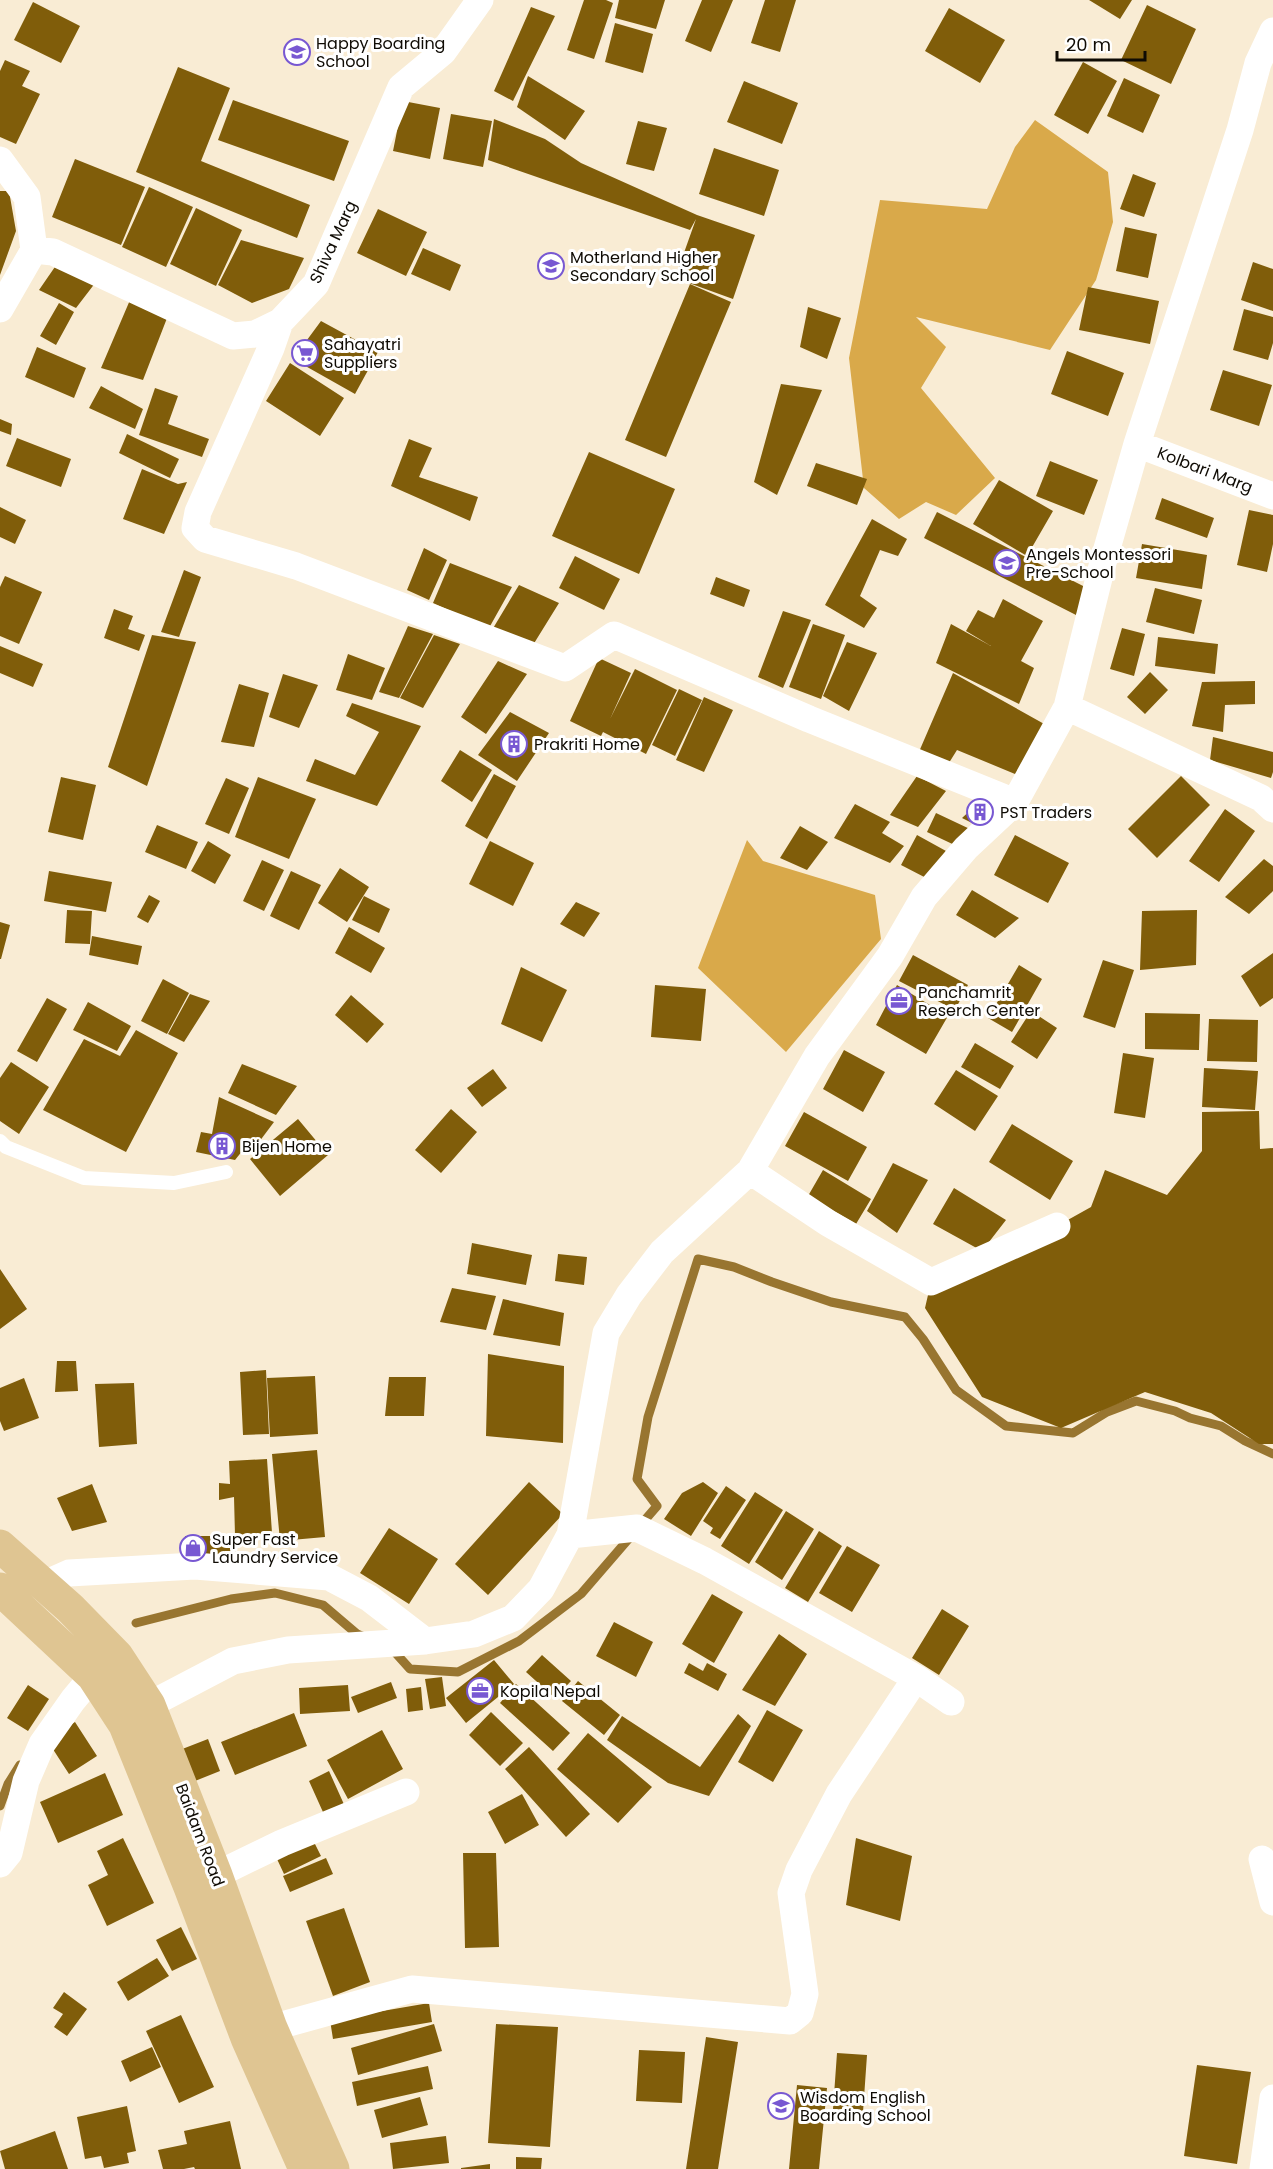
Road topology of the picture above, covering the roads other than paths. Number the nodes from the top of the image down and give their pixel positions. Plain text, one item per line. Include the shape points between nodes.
1 (480, 0) edge
2 (1273, 31) edge
3 (0, 160) edge
4 (34, 250) junction
5 (0, 309) edge
6 (280, 322) junction
7 (1137, 444) junction
8 (1273, 496) edge
9 (1067, 707) junction
10 (1015, 802) junction
11 (1273, 809) edge
12 (0, 1142) edge
13 (750, 1171) junction
14 (226, 1172) dead end
15 (1057, 1226) dead end
16 (570, 1535) junction
17 (0, 1546) edge
18 (42, 1585) junction
19 (0, 1589) edge
20 (425, 1641) junction
21 (93, 1676) junction
22 (916, 1678) junction
23 (951, 1702) dead end
24 (137, 1715) junction
25 (406, 1792) dead end
26 (1262, 1859) dead end
27 (0, 1864) edge
28 (216, 1875) junction
29 (1273, 1902) edge
30 (271, 2028) junction
31 (1273, 2098) edge
32 (305, 2169) edge
33 (333, 2169) edge
34 (1263, 2169) edge

1 - 6 street, Shiva Marg via 443,52 401,87 316,284
2 - 7 street via 1258,63
3 - 4 street via 27,196
4 - 5 street
4 - 6 street, Shiva Marg via 52,252 232,336 255,334
6 - 10 street via 198,513 195,528 204,539 296,566 565,668 614,634 809,719
7 - 8 street, Kolbari Marg
7 - 9 street
9 - 10 street
9 - 11 street via 1261,798
10 - 13 street via 966,848 924,897 890,956 817,1056
12 - 14 lane via 6,1148 84,1179 174,1183
13 - 15 street via 828,1223 931,1282
13 - 16 street via 662,1252 606,1333
16 - 20 street via 541,1589 513,1618 474,1634
16 - 22 street via 638,1528
17 - 18 main road, Baidam Road
18 - 20 street via 69,1573 195,1566 329,1577 369,1598
18 - 24 main road, Baidam Road via 117,1656
19 - 21 main road, Baidam Road
20 - 24 street via 288,1650 232,1661
21 - 24 main road, Baidam Road
21 - 27 street via 42,1744 26,1781 9,1853
22 - 23 street
22 - 30 street via 840,1794 795,1881 791,1893 805,1994 800,2013 790,2021 412,1989
24 - 28 main road, Baidam Road
24 - 32 main road, Baidam Road via 190,1887 247,2038
25 - 28 street
26 - 29 street
28 - 30 main road, Baidam Road
30 - 33 main road, Baidam Road
31 - 34 street

